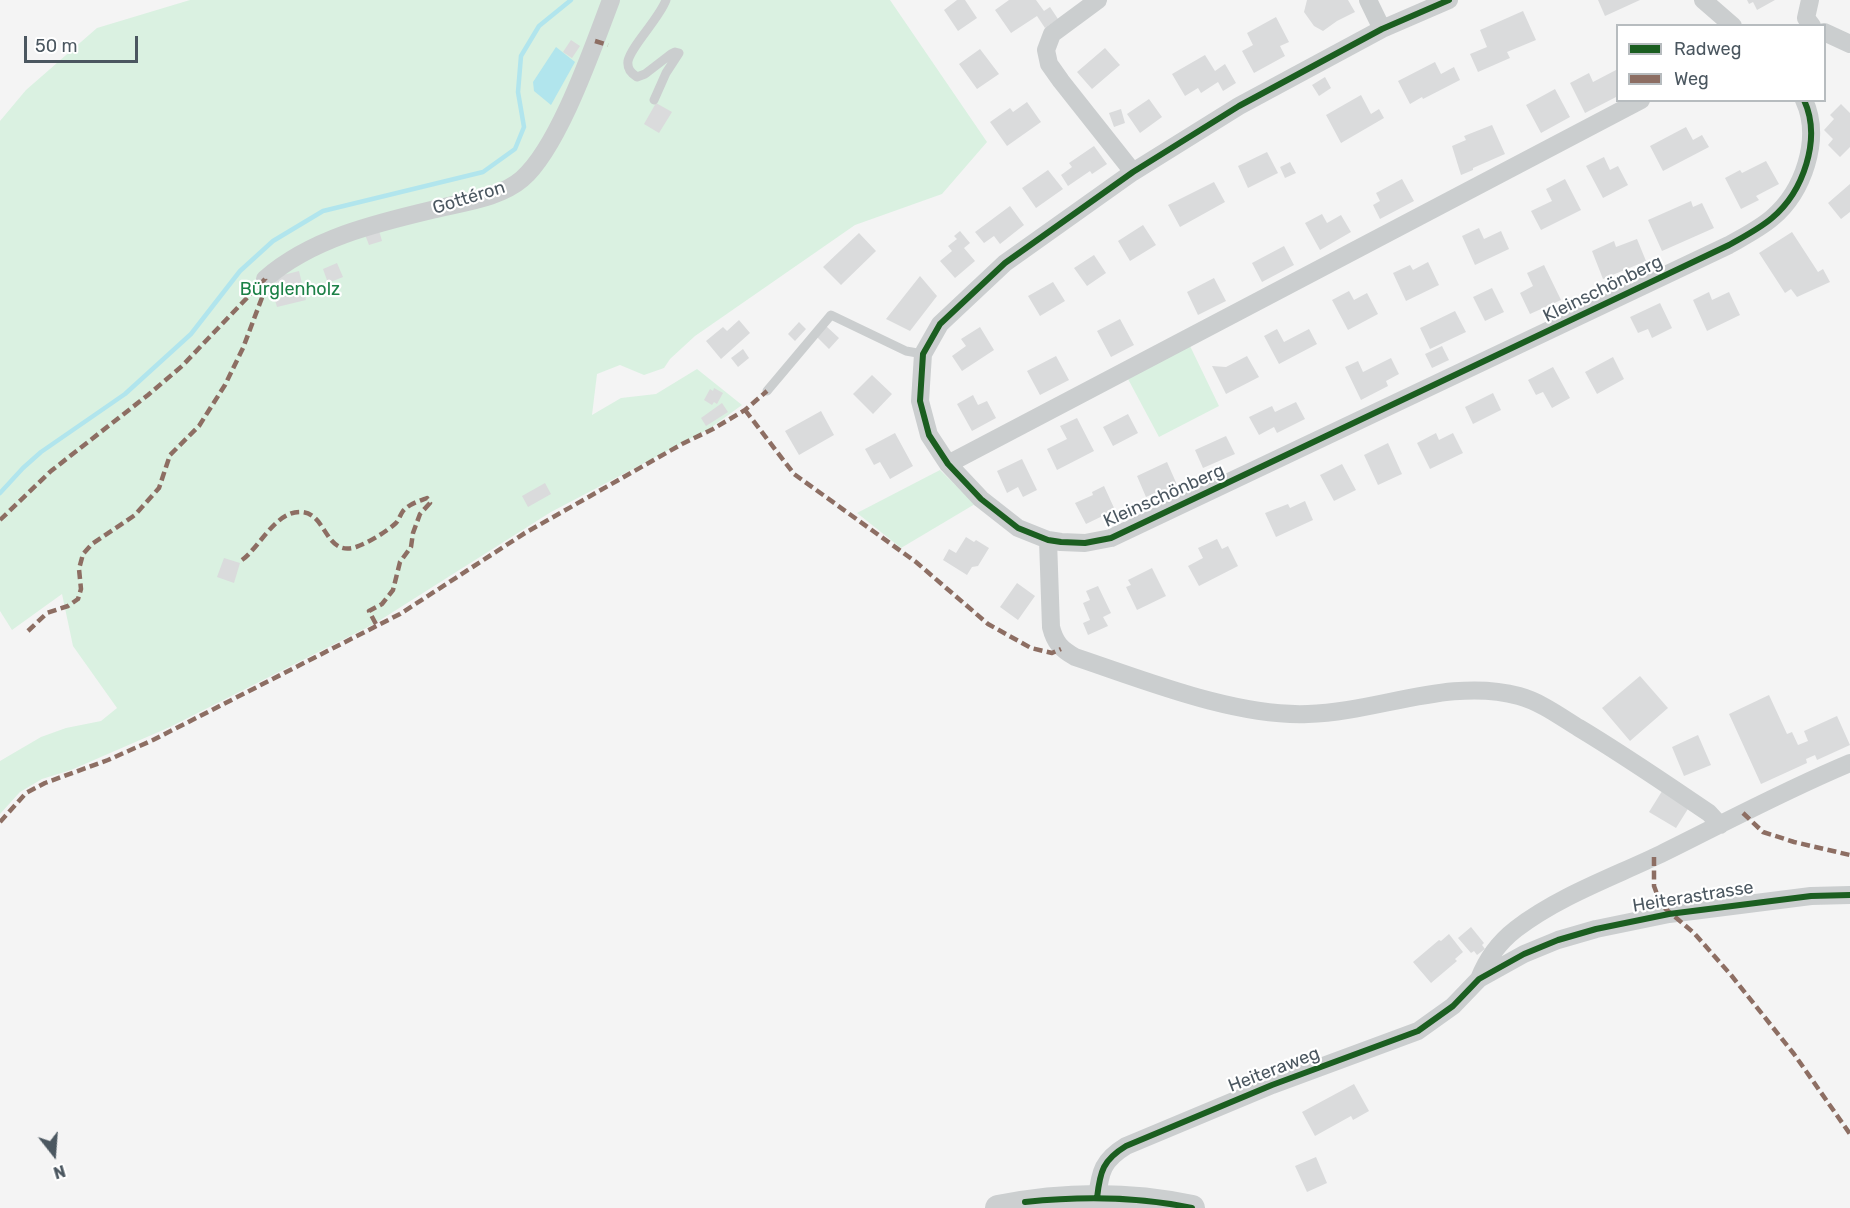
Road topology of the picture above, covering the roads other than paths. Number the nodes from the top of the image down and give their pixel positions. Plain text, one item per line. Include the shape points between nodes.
1 (611, 0) edge
2 (666, 0) edge
3 (1098, 0) edge
4 (1368, 0) edge
5 (1449, 0) edge
6 (1703, 0) edge
7 (1810, 0) edge
8 (1731, 24) edge
9 (1810, 24) edge
10 (1382, 29) junction
11 (1826, 33) edge
12 (1850, 44) edge
13 (654, 100) dead end
14 (1637, 102) edge
15 (1805, 102) edge
16 (1133, 172) junction
17 (265, 279) dead end
18 (923, 354) junction
19 (767, 391) dead end
20 (948, 464) junction
21 (1048, 540) junction
22 (1850, 763) edge
23 (1720, 825) junction
24 (1850, 895) edge
25 (1479, 979) junction
26 (1097, 1198) junction
27 (998, 1208) edge
28 (1192, 1208) edge

1 - 17 street, Gottéron via 547,148 521,180 492,195 326,241
2 - 13 lane via 628,63 637,77 670,54 679,53
3 - 16 street via 1052,34 1046,50 1049,64 1061,81
4 - 10 street
5 - 10 street, Kleinschönberg
6 - 8 street
7 - 9 street via 1806,18
10 - 16 street, Kleinschönberg via 1239,106
11 - 12 street
14 - 20 street
15 - 21 street, Kleinschönberg via 1811,139 1804,172 1792,196 1774,217 1729,245 1112,538 1085,543
16 - 18 street, Kleinschönberg via 1005,264 940,324
18 - 19 lane via 906,351 831,315
18 - 20 street, Kleinschönberg via 920,401 929,435
20 - 21 street, Kleinschönberg via 981,499 1018,528
21 - 23 street via 1051,627 1061,649 1075,657 1196,696 1274,713 1339,712 1470,690 1500,691 1545,707 1709,813
22 - 23 street, Heiterastrasse
23 - 25 street, Heiterastrasse via 1533,918 1492,952
24 - 25 street, Heiterastrasse via 1811,896 1634,920 1558,940
25 - 26 street, Heiteraweg via 1453,1006 1395,1042 1272,1085 1126,1146 1108,1159
26 - 27 main road via 1071,1197
26 - 28 main road

